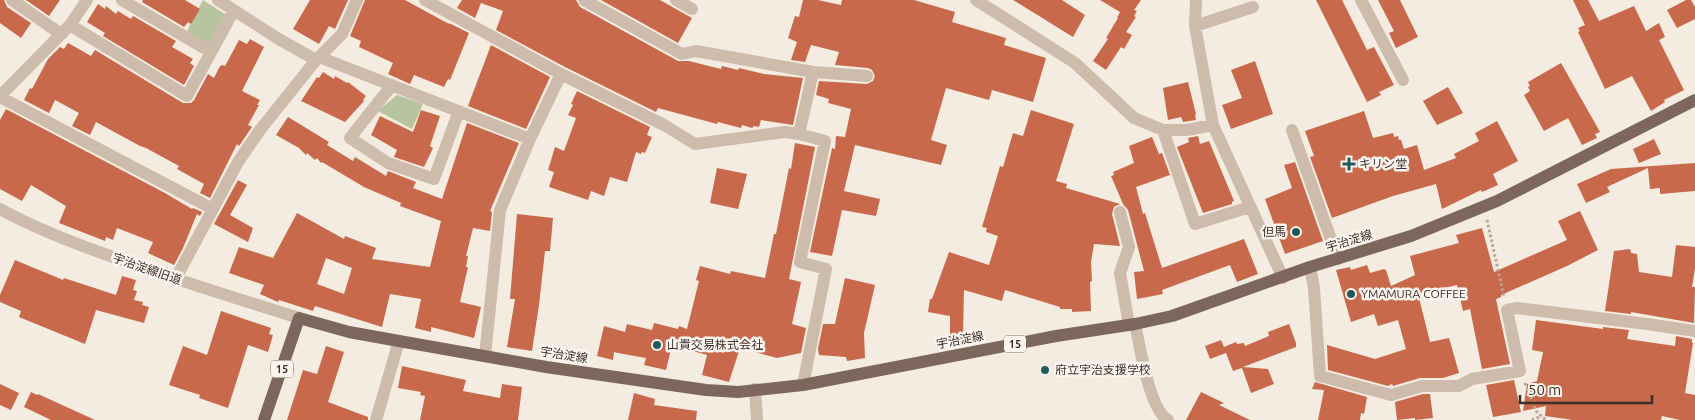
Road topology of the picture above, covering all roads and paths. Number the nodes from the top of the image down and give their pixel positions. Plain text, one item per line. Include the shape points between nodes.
1 (12, 0) edge
2 (87, 0) edge
3 (122, 0) edge
4 (218, 0) edge
5 (357, 0) edge
6 (424, 0) edge
7 (584, 0) edge
8 (676, 0) edge
9 (976, 0) edge
10 (1196, 0) edge
11 (1361, 0) edge
12 (1254, 7) dead end
13 (692, 9) dead end
14 (234, 10) junction
15 (1196, 26) junction
16 (66, 29) junction
17 (211, 52) junction
18 (318, 59) junction
19 (813, 72) junction
20 (561, 74) junction
21 (867, 76) dead end
22 (1403, 80) dead end
23 (392, 85) junction
24 (0, 96) edge
25 (1695, 100) edge
26 (459, 111) junction
27 (1213, 125) junction
28 (1163, 130) junction
29 (1292, 130) dead end
30 (799, 134) junction
31 (530, 139) junction
32 (1483, 206) junction
33 (1250, 207) junction
34 (0, 209) edge
35 (213, 209) junction
36 (1120, 212) dead end
37 (1338, 259) junction
38 (1310, 268) junction
39 (1282, 278) junction
40 (175, 280) junction
41 (1507, 310) junction
42 (299, 318) junction
43 (1132, 324) junction
44 (1695, 331) edge
45 (399, 341) junction
46 (485, 356) junction
47 (1520, 371) junction
48 (803, 384) junction
49 (755, 389) junction
50 (1542, 416) junction
51 (264, 420) edge
52 (376, 420) edge
53 (757, 420) edge
54 (1168, 420) edge
55 (1532, 420) edge
56 (1546, 420) edge

1 - 16 street
2 - 16 street
3 - 17 street
4 - 14 street
5 - 18 street via 342,34
6 - 20 street
7 - 19 street via 682,54 696,51
8 - 13 street
9 - 28 street via 1075,62 1134,118
10 - 15 street
11 - 22 street
12 - 15 street
14 - 17 street
14 - 18 street via 277,38
15 - 27 street
16 - 17 street via 187,96
16 - 24 street
18 - 23 street
18 - 35 street via 260,130 238,162
19 - 21 street
19 - 30 street
20 - 30 street via 695,144 785,132
20 - 31 street
23 - 26 street
23 - 26 street via 350,138 388,164 434,179
24 - 35 street
25 - 32 main road, 宇治淀線 / 15
26 - 31 street
27 - 28 street
27 - 33 street
28 - 33 street via 1195,224
29 - 37 street
30 - 48 street via 826,141 800,262 826,269
31 - 46 street via 500,210
32 - 37 main road, 宇治淀線 / 15 via 1411,236
32 - 41 path
33 - 39 street
34 - 40 street, 宇治淀線旧道 via 72,242
35 - 40 street
36 - 43 street via 1129,247 1120,273
37 - 38 main road, 宇治淀線 / 15
38 - 39 main road, 宇治淀線 / 15
38 - 47 street via 1320,376 1390,395 1422,386 1459,386 1472,379
39 - 43 main road, 宇治淀線 / 15 via 1172,316
40 - 42 street, 宇治淀線旧道
41 - 44 street via 1517,308
41 - 47 street
42 - 45 main road, 宇治淀線 / 15
42 - 51 main road, 15
43 - 48 main road, 宇治淀線 / 15
43 - 54 street via 1150,390 1163,417
45 - 46 main road, 宇治淀線 / 15
45 - 52 street
46 - 49 main road, 宇治淀線 / 15 via 706,390 738,392
47 - 50 path via 1536,411
48 - 49 main road, 宇治淀線 / 15
49 - 53 street
50 - 55 path
50 - 56 path

